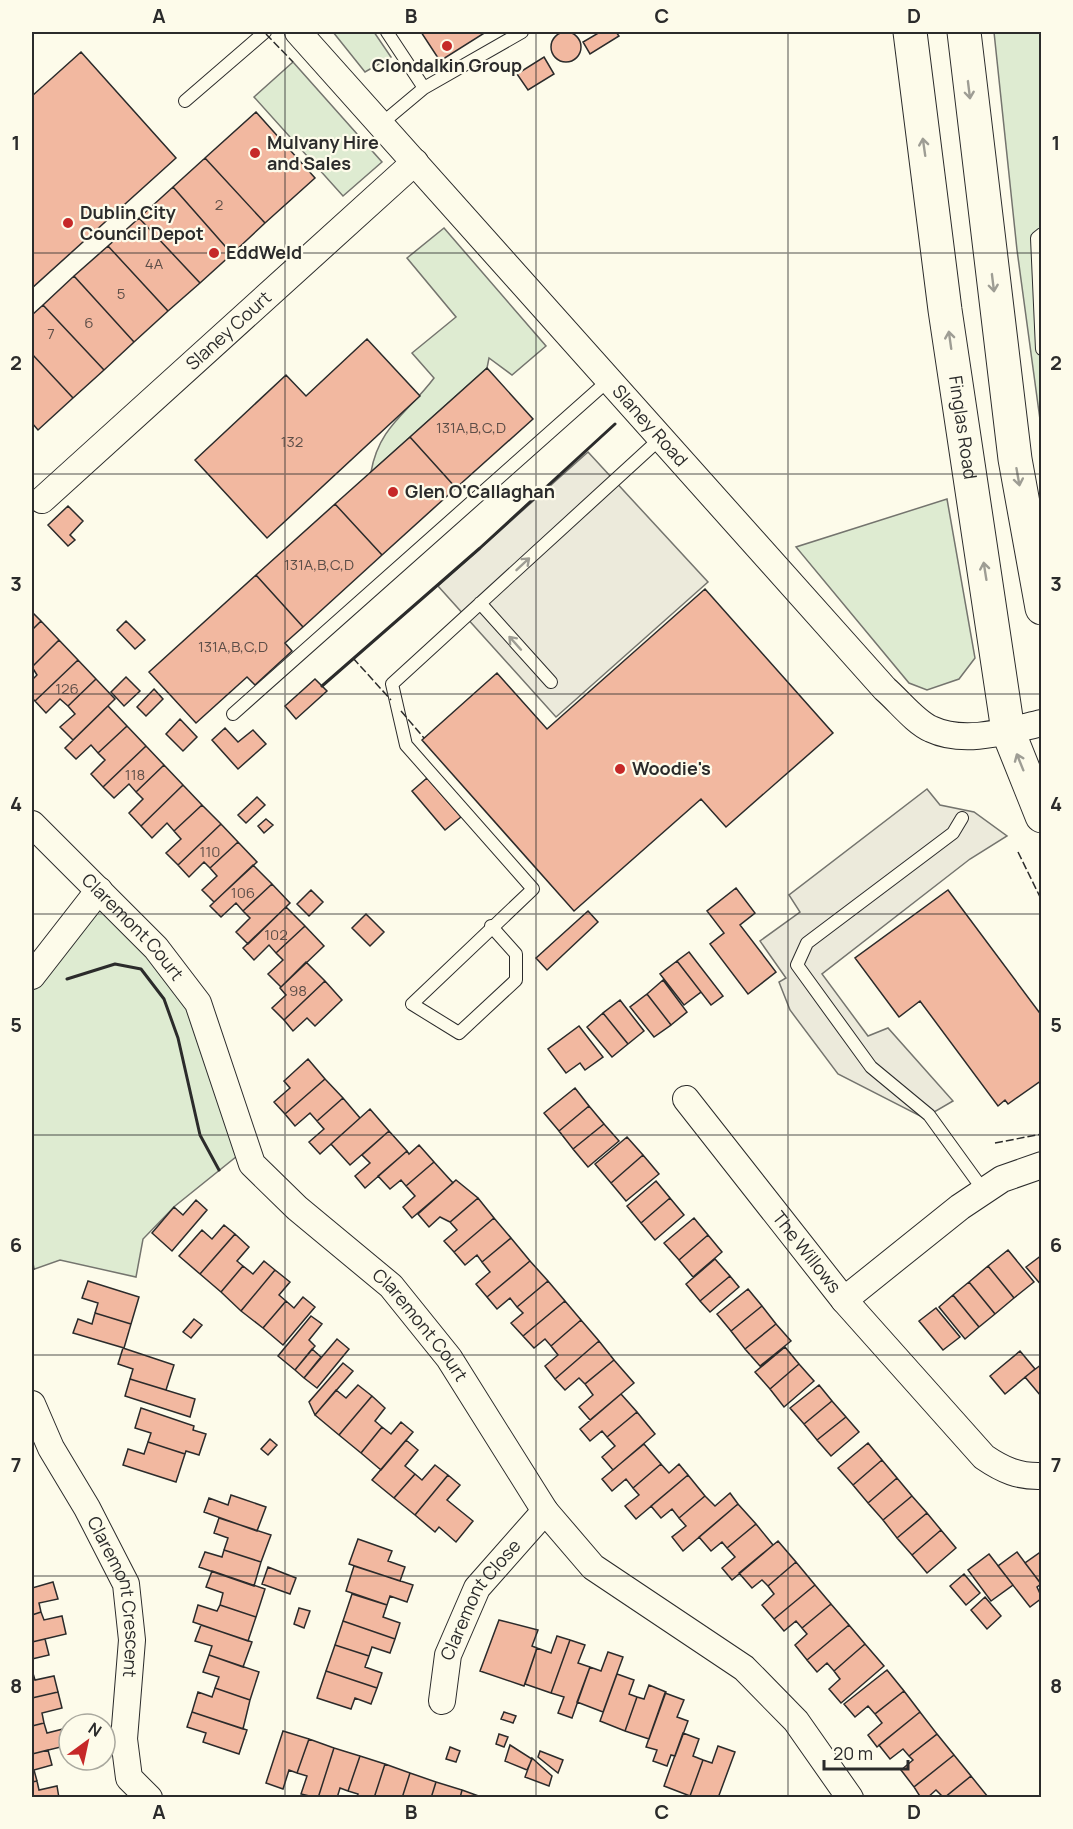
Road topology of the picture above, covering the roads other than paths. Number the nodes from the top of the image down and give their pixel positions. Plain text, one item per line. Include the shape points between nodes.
1 (265, 32) edge
2 (298, 32) edge
3 (387, 32) edge
4 (522, 32) edge
5 (910, 32) edge
6 (964, 32) edge
7 (424, 88) junction
8 (185, 101) dead end
9 (381, 124) junction
10 (415, 162) junction
11 (1039, 236) edge
12 (1041, 349) edge
13 (610, 379) junction
14 (662, 437) junction
15 (42, 500) dead end
16 (480, 603) junction
17 (1041, 608) edge
18 (550, 682) dead end
19 (233, 714) dead end
20 (1041, 723) edge
21 (1008, 731) junction
22 (1041, 816) edge
23 (962, 818) dead end
24 (32, 824) edge
25 (99, 890) junction
26 (491, 926) junction
27 (32, 976) edge
28 (686, 1100) dead end
29 (1041, 1166) edge
30 (984, 1191) junction
31 (844, 1300) junction
32 (32, 1404) edge
33 (1041, 1476) edge
34 (544, 1511) junction
35 (442, 1701) dead end
36 (149, 1797) edge
37 (850, 1797) edge

1 - 8 lane
2 - 9 street, Slaney Road
3 - 7 lane
4 - 7 lane
21 -> 5 main road, Finglas Road via 945,310
6 -> 17 main road via 1016,459
7 - 9 lane
9 - 10 street, Slaney Road
10 - 13 street, Slaney Road
10 - 15 street, Slaney Court
11 - 12 lane
13 - 14 street, Slaney Road
13 - 19 lane
16 -> 14 lane
14 - 21 street, Slaney Road via 885,689 929,729 952,736
18 -> 16 lane
16 - 26 lane via 392,684 406,745 533,889
20 - 21 street, Slaney Road
22 -> 21 main road, Finglas Road
23 - 30 lane via 953,833 807,943 797,965 870,1067 929,1115
24 - 25 street, Claremont Court
25 - 27 street
25 - 34 street, Claremont Court via 156,948 198,1004 252,1164 297,1208 391,1286 449,1358
26 - 26 lane via 412,1004 459,1033 516,980 516,954
28 - 31 street, The Willows
29 - 30 street, The Willows via 1002,1179
30 - 31 street, The Willows
31 - 33 street via 984,1457 1001,1469 1025,1477
32 - 36 street, Claremont Crescent via 51,1448 126,1584 132,1640 124,1739 129,1778
34 - 35 street, Claremont Close via 477,1588 448,1655
34 - 37 street, Claremont Court via 593,1567 744,1668 796,1721

